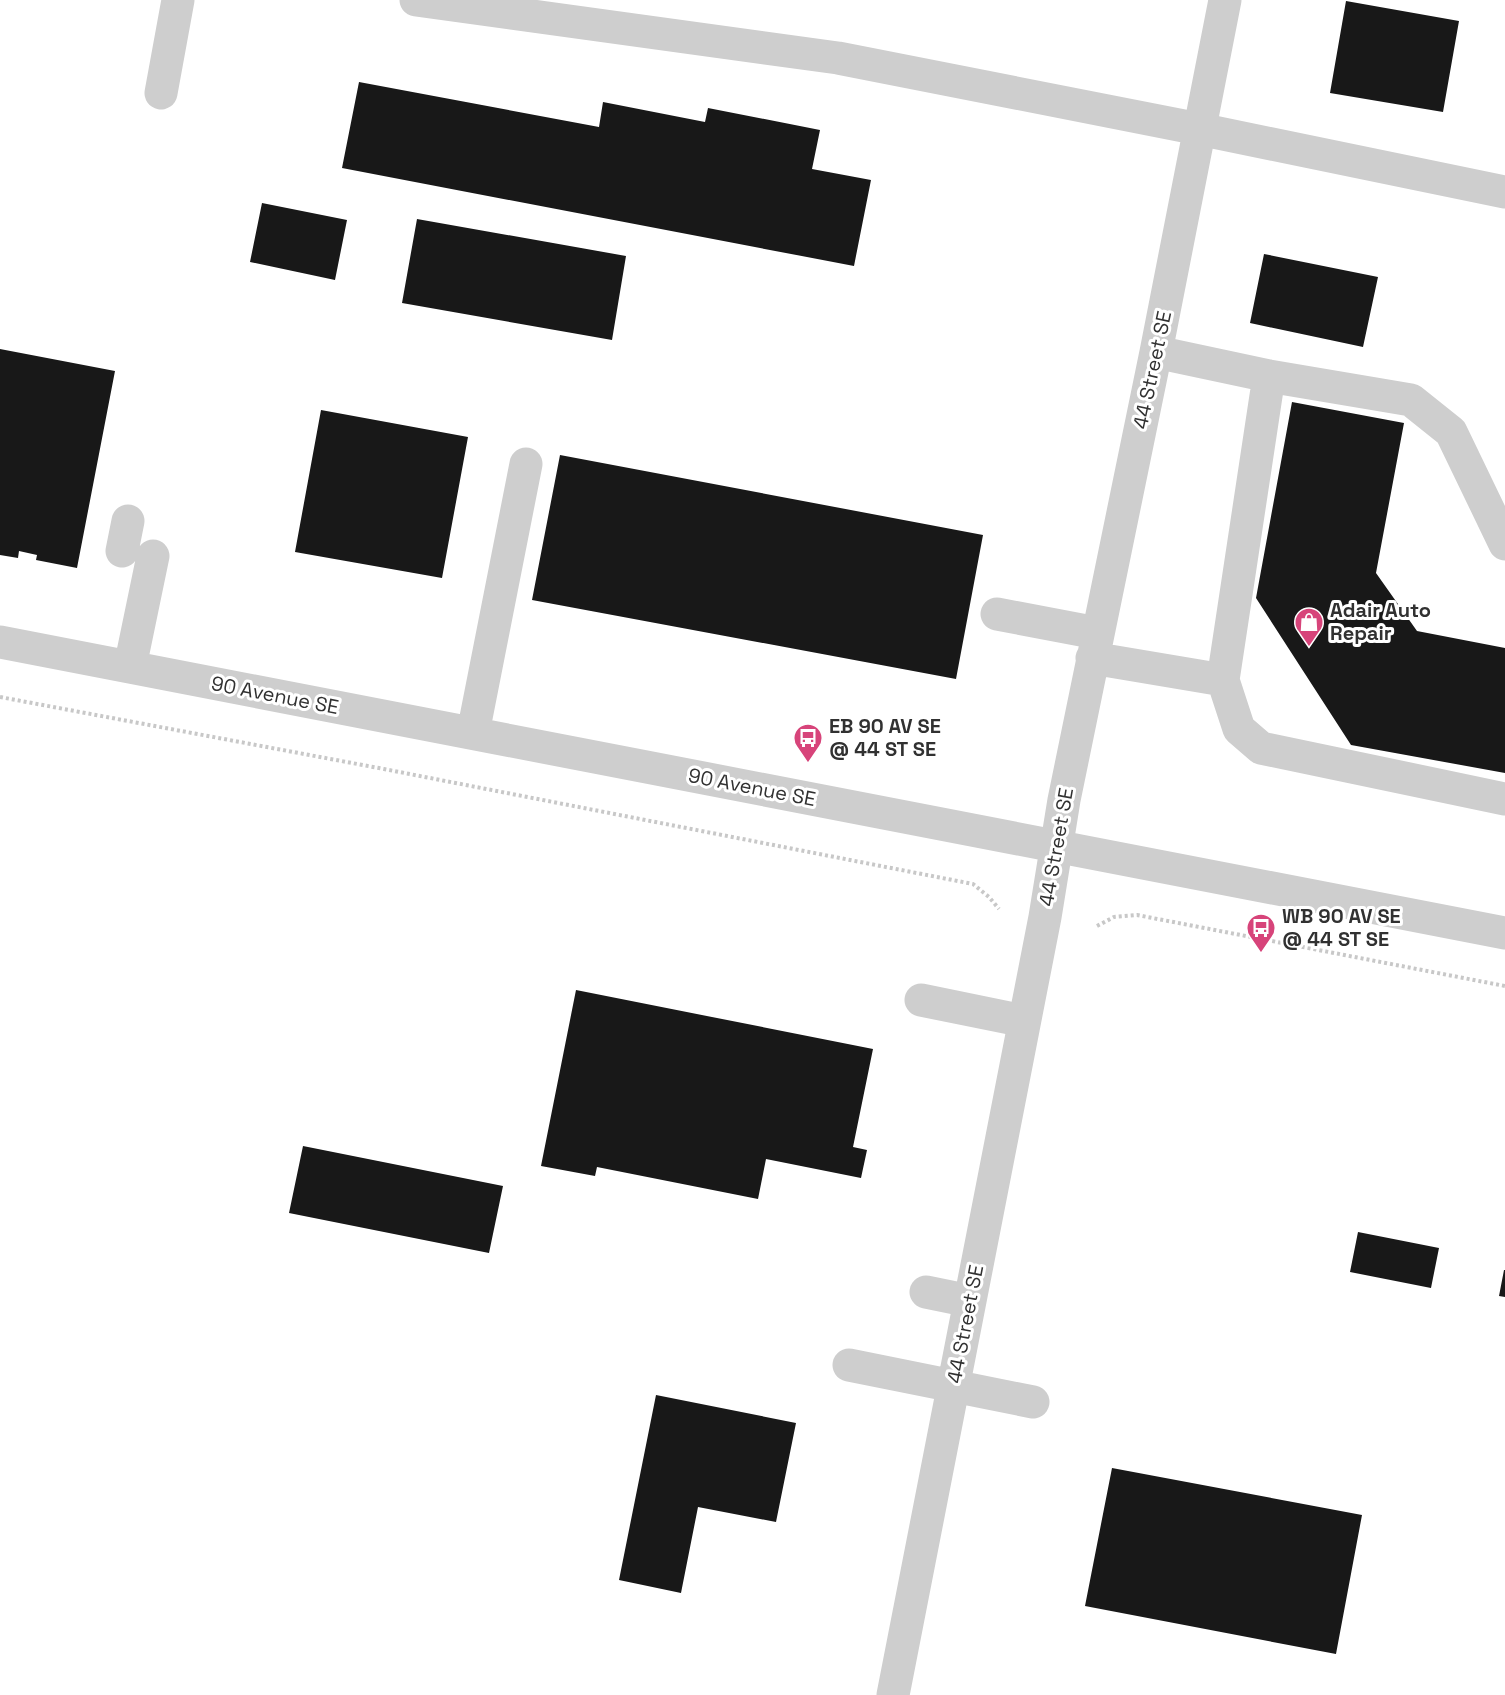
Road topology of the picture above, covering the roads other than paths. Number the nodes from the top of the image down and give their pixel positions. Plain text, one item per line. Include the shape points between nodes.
1 (178, 0) edge
2 (416, 0) edge
3 (1225, 0) edge
4 (161, 93) dead end
5 (1199, 129) junction
6 (1505, 192) edge
7 (1156, 352) junction
8 (1269, 376) junction
9 (525, 464) dead end
10 (134, 543) dead end
11 (1505, 544) edge
12 (997, 614) dead end
13 (0, 642) edge
14 (1094, 645) junction
15 (130, 667) junction
16 (1223, 680) junction
17 (473, 734) junction
18 (1505, 799) edge
19 (1057, 846) junction
20 (1505, 933) edge
21 (921, 1000) dead end
22 (1024, 1021) junction
23 (926, 1292) dead end
24 (970, 1301) junction
25 (849, 1365) dead end
26 (953, 1386) junction
27 (1033, 1402) dead end
28 (893, 1695) edge

1 - 4 street
2 - 5 street via 838,58
3 - 5 street, 44 Street SE
5 - 6 street
5 - 7 street, 44 Street SE
7 - 8 street
7 - 14 street, 44 Street SE
8 - 11 street via 1411,400 1451,432
8 - 16 street
9 - 17 street
10 - 15 street
12 - 14 street
13 - 15 street, 90 Avenue SE
14 - 16 street
14 - 19 street, 44 Street SE
15 - 17 street, 90 Avenue SE
16 - 18 street via 1239,729 1261,748
17 - 19 street, 90 Avenue SE
19 - 20 street, 90 Avenue SE
19 - 22 street, 44 Street SE
21 - 22 street
22 - 24 street, 44 Street SE
23 - 24 street
24 - 26 street, 44 Street SE
25 - 26 street
26 - 27 street
26 - 28 street, 44 Street SE

